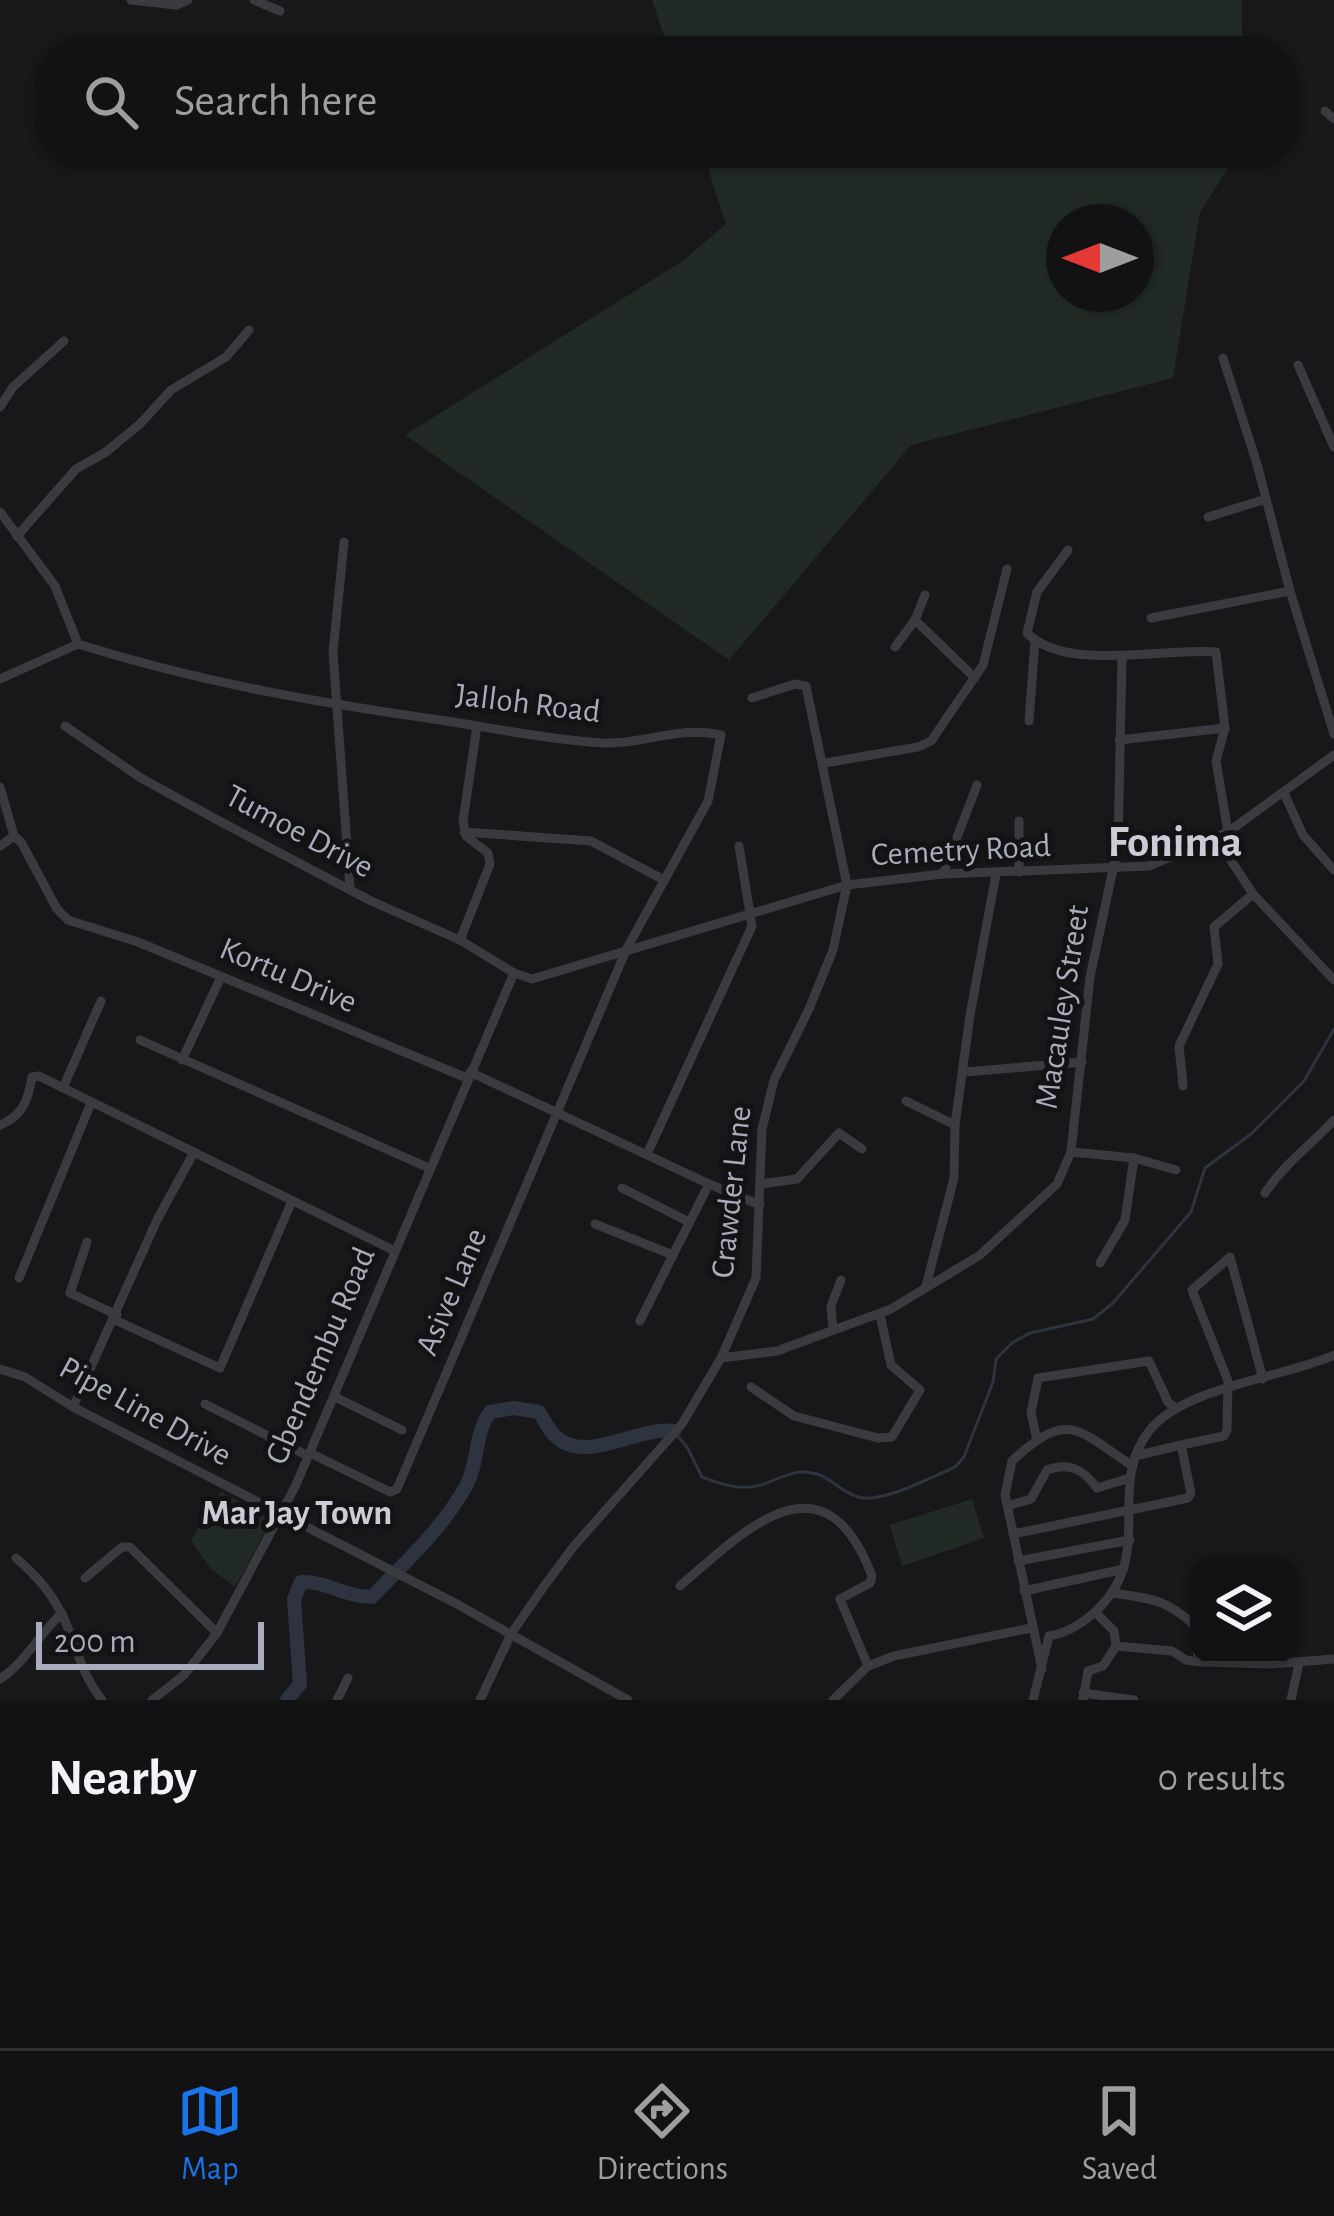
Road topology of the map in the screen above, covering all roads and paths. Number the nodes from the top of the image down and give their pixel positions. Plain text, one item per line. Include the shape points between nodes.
1 (130, 0) edge
2 (188, 0) edge
3 (254, 0) edge
4 (280, 11) dead end
5 (248, 330) dead end
6 (64, 341) dead end
7 (1222, 358) dead end
8 (1298, 365) dead end
9 (0, 407) edge
10 (1334, 447) edge
11 (1266, 499) junction
12 (0, 512) edge
13 (1208, 517) dead end
14 (17, 536) junction
15 (344, 542) dead end
16 (1068, 550) dead end
17 (1007, 568) dead end
18 (1290, 591) junction
19 (925, 595) dead end
20 (1150, 618) dead end
21 (915, 620) junction
22 (1035, 640) junction
23 (78, 644) junction
24 (896, 647) dead end
25 (1122, 657) junction
26 (2, 674) edge
27 (975, 678) junction
28 (752, 698) dead end
29 (335, 704) junction
30 (1029, 721) dead end
31 (477, 725) junction
32 (65, 726) dead end
33 (1225, 728) junction
34 (1334, 734) edge
35 (1119, 740) junction
36 (1334, 755) edge
37 (825, 763) junction
38 (977, 785) dead end
39 (0, 787) edge
40 (1284, 793) junction
41 (1018, 821) dead end
42 (464, 832) junction
43 (1228, 832) junction
44 (14, 836) junction
45 (1216, 838) junction
46 (0, 846) edge
47 (739, 846) dead end
48 (1114, 870) junction
49 (1334, 870) edge
50 (1019, 872) junction
51 (943, 874) junction
52 (996, 874) junction
53 (662, 879) junction
54 (847, 885) junction
55 (350, 888) junction
56 (1253, 894) junction
57 (752, 910) junction
58 (460, 940) junction
59 (626, 948) junction
60 (514, 973) junction
61 (220, 977) junction
62 (1334, 980) edge
63 (101, 1001) dead end
64 (140, 1040) dead end
65 (182, 1060) junction
66 (1082, 1062) junction
67 (965, 1072) junction
68 (468, 1075) junction
69 (1183, 1086) dead end
70 (64, 1088) junction
71 (906, 1101) dead end
72 (91, 1103) junction
73 (558, 1113) junction
74 (1334, 1120) edge
75 (0, 1125) edge
76 (955, 1125) junction
77 (862, 1149) dead end
78 (1070, 1152) junction
79 (193, 1154) junction
80 (647, 1154) junction
81 (1134, 1158) junction
82 (429, 1168) junction
83 (1176, 1170) dead end
84 (709, 1184) junction
85 (761, 1184) junction
86 (622, 1188) dead end
87 (1265, 1193) dead end
88 (292, 1202) junction
89 (760, 1204) junction
90 (689, 1222) junction
91 (595, 1224) dead end
92 (87, 1242) dead end
93 (394, 1251) junction
94 (673, 1255) junction
95 (1100, 1263) dead end
96 (20, 1278) dead end
97 (841, 1280) dead end
98 (926, 1286) junction
99 (880, 1315) junction
100 (116, 1317) junction
101 (640, 1321) dead end
102 (833, 1330) junction
103 (1334, 1356) edge
104 (721, 1358) junction
105 (0, 1370) edge
106 (1263, 1379) junction
107 (751, 1388) dead end
108 (1225, 1390) junction
109 (335, 1397) junction
110 (206, 1404) dead end
111 (73, 1407) junction
112 (1175, 1408) junction
113 (402, 1430) dead end
114 (1036, 1440) junction
115 (1181, 1445) junction
116 (309, 1455) junction
117 (1132, 1467) junction
118 (1007, 1506) junction
119 (1129, 1512) junction
120 (280, 1516) junction
121 (1013, 1534) junction
122 (1130, 1540) junction
123 (16, 1558) dead end
124 (1018, 1561) junction
125 (1124, 1569) junction
126 (85, 1578) dead end
127 (680, 1586) dead end
128 (1024, 1591) junction
129 (1112, 1592) junction
130 (1095, 1612) junction
131 (62, 1613) junction
132 (1190, 1621) edge
133 (1031, 1628) junction
134 (218, 1633) junction
135 (512, 1634) junction
136 (1116, 1646) junction
137 (1334, 1659) edge
138 (1190, 1660) edge
139 (1298, 1660) edge
140 (1292, 1664) edge
141 (868, 1666) junction
142 (1042, 1669) junction
143 (348, 1678) dead end
144 (0, 1679) edge
145 (604, 1688) junction
146 (1083, 1697) edge
147 (102, 1700) edge
148 (152, 1700) edge
149 (337, 1700) edge
150 (480, 1700) edge
151 (598, 1700) edge
152 (628, 1700) edge
153 (833, 1700) edge
154 (1033, 1700) edge
155 (1135, 1700) edge
156 (1291, 1700) edge

1 - 2 street
3 - 4 street
5 - 14 street via 226,357 171,390 140,424 76,469
6 - 9 street
7 - 11 street
8 - 10 street
11 - 13 street
11 - 18 street
12 - 14 street
14 - 23 street via 56,586
15 - 29 street
16 - 22 street via 1037,592 1027,633
17 - 27 street
18 - 20 street
18 - 34 street
19 - 21 street
21 - 24 street
21 - 27 street
22 - 25 street
22 - 30 street
23 - 26 street
23 - 29 street, Jalloh Road via 212,683
25 - 33 street via 1216,652
25 - 35 street, Macauley Street
27 - 37 street via 931,741
28 - 37 street via 806,686
29 - 31 street, Jalloh Road
29 - 55 street
31 - 42 street
31 - 53 street, Jalloh Road via 604,743 704,731 721,736 708,801
32 - 55 street, Tumoe Drive via 141,778
33 - 35 street
33 - 43 street via 1216,761
35 - 48 street, Macauley Street
36 - 40 street, Cemetry Road
37 - 54 street
38 - 51 street
39 - 44 street, Kortu Drive
40 - 43 street, Cemetry Road
40 - 49 street via 1303,835
41 - 50 street
42 - 53 street via 591,841
42 - 58 street via 490,864
43 - 45 street, Cemetry Road
44 - 46 street
44 - 61 street, Kortu Drive via 68,920
45 - 48 street, Cemetry Road via 1149,866
45 - 56 street
47 - 57 street
48 - 50 street, Cemetry Road
48 - 66 street, Macauley Street
50 - 52 street, Cemetry Road
51 - 52 street, Cemetry Road
51 - 54 street, Cemetry Road
52 - 67 street
53 - 59 street, Jalloh Road
54 - 57 street, Cemetry Road
54 - 85 street, Crawder Lane via 824,977 774,1080
55 - 58 street, Tumoe Drive
56 - 62 street
56 - 69 street via 1214,927 1218,964 1179,1046
57 - 59 street, Cemetry Road
57 - 80 street via 746,945
58 - 60 street, Tumoe Drive
59 - 60 street, Cemetry Road via 557,974
59 - 73 street, Jalloh Road
60 - 68 street, Gbendembu Road
61 - 65 street
61 - 68 street, Kortu Drive
63 - 70 street
64 - 65 street
65 - 82 street
66 - 67 street
66 - 78 street, Macauley Street
67 - 76 street
68 - 73 street, Kortu Drive
68 - 82 street, Gbendembu Road
70 - 72 street
70 - 75 street via 32,1077 25,1106
71 - 76 street
72 - 79 street
72 - 96 street
73 - 80 street, Kortu Drive
73 - 116 street, Asive Lane via 394,1492
74 - 87 street
76 - 98 street via 958,1157
77 - 85 street via 839,1133 796,1179
78 - 81 street
78 - 98 street via 1042,1201 980,1255
79 - 88 street
79 - 100 street
80 - 84 street, Kortu Drive
81 - 83 street
81 - 95 street via 1125,1220
82 - 93 street, Gbendembu Road
84 - 89 street, Kortu Drive
84 - 90 street
85 - 89 street, Crawder Lane
86 - 90 street
88 - 93 street
88 - 100 street via 220,1368
89 - 104 street, Crawder Lane via 756,1278
90 - 94 street
91 - 94 street
92 - 100 street via 70,1293
93 - 109 street, Gbendembu Road
94 - 101 street
97 - 102 street
98 - 99 street
99 - 102 street
99 - 107 street via 891,1365 920,1390 892,1437 794,1416
100 - 111 street
102 - 104 street via 777,1352
103 - 106 street
104 - 135 street, Crawder Lane via 668,1442 574,1546
105 - 111 street, Pipe Line Drive
106 - 108 street
106 - 108 street via 1230,1257 1192,1290 1226,1370
108 - 112 street
108 - 115 street via 1223,1436
109 - 113 street
109 - 116 street, Gbendembu Road
110 - 116 street
111 - 120 street, Pipe Line Drive
112 - 114 street via 1149,1360 1039,1378 1030,1413
112 - 117 street via 1150,1430
114 - 117 street via 1078,1431
114 - 118 street via 1012,1461
115 - 117 street
115 - 119 street via 1188,1498
116 - 120 street, Gbendembu Road
117 - 118 street via 1097,1488 1077,1468 1057,1466 1031,1499
117 - 119 street
118 - 121 street
119 - 121 street
119 - 122 street
120 - 134 street, Gbendembu Road
120 - 135 street, Pipe Line Drive
121 - 124 street
122 - 124 street
122 - 125 street
123 - 131 street
124 - 128 street
125 - 128 street
125 - 129 street
126 - 134 street via 130,1546
127 - 141 street via 757,1522 801,1510 836,1517 872,1576 839,1599
128 - 133 street
129 - 130 street
129 - 132 street via 1162,1600
130 - 136 street via 1114,1631
130 - 142 street via 1048,1636
131 - 144 street
131 - 147 street via 80,1667
133 - 141 street
133 - 142 street
134 - 148 street, Gbendembu Road
135 - 145 street, Pipe Line Drive
135 - 150 street, Crawder Lane
136 - 138 street
136 - 146 street via 1103,1666 1088,1671
137 - 139 street
140 - 156 street
141 - 153 street
142 - 154 street
143 - 149 street
145 - 151 street
145 - 152 street, Pipe Line Drive
146 - 155 street

